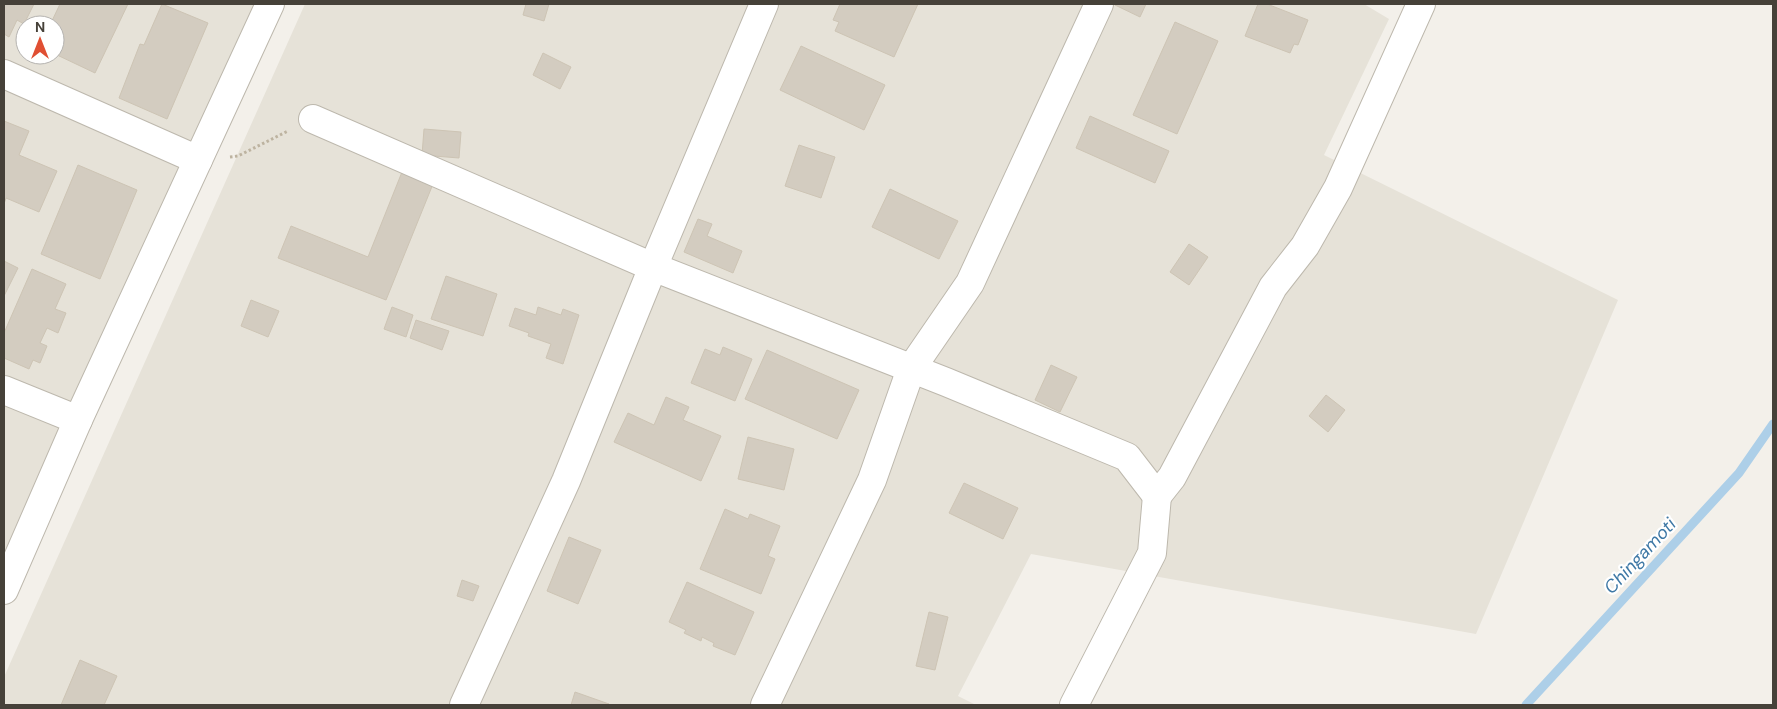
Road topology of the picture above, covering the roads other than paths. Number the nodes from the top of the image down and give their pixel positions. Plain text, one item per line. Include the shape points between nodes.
1 (270, 4) edge
2 (764, 4) edge
3 (1098, 4) edge
4 (1421, 4) edge
5 (4, 74) edge
6 (313, 119) road end
7 (198, 160) junction
8 (653, 267) junction
9 (911, 369) junction
10 (4, 390) edge
11 (44, 406) junction
12 (4, 408) edge
13 (78, 420) junction
14 (1157, 496) junction
15 (4, 590) edge
16 (464, 705) edge
17 (765, 705) edge
18 (1074, 705) edge

1 - 7 street
2 - 8 street
3 - 9 street via 970,283
4 - 14 street via 1338,188 1305,246 1273,287 1172,477
5 - 7 street
6 - 8 street
7 - 13 street
8 - 9 street
8 - 16 street via 566,481
9 - 14 street via 1127,457
9 - 17 street via 872,480
10 - 11 street
11 - 12 street
11 - 13 street
13 - 15 street
14 - 18 street via 1152,553

